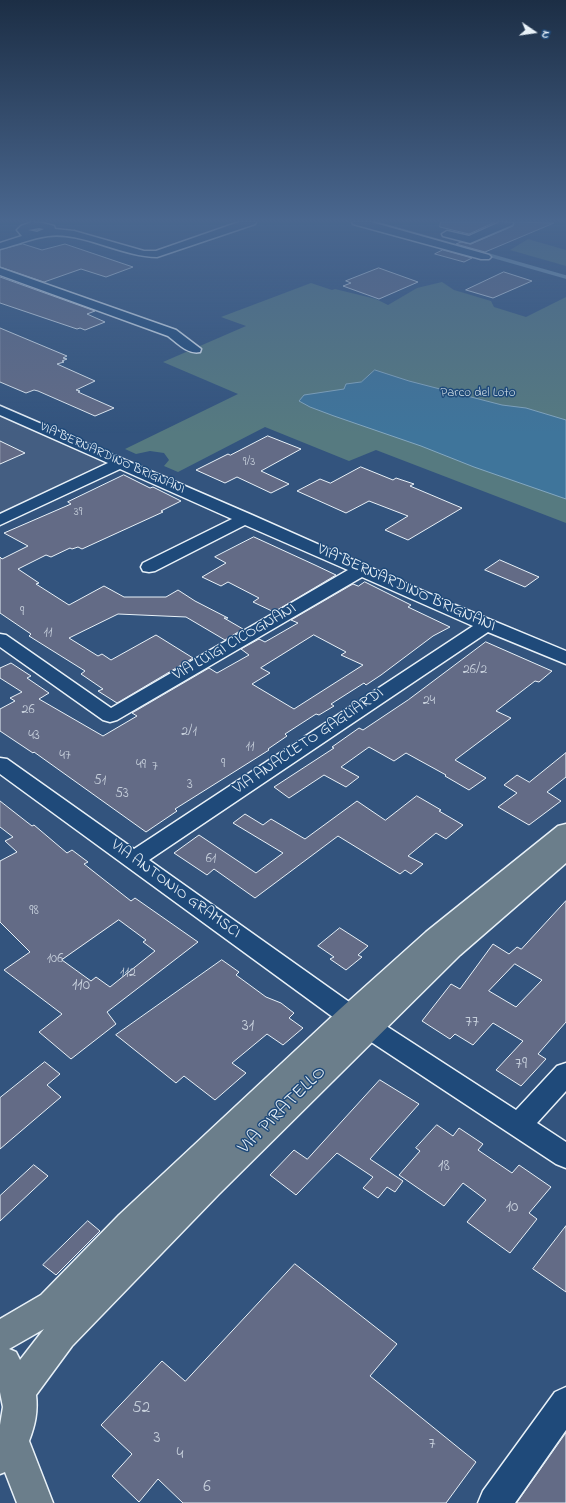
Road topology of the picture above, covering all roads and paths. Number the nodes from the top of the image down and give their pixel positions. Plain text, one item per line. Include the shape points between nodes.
1 (59, 292) edge
2 (195, 349) dead end
3 (0, 410) edge
4 (120, 463) junction
5 (246, 518) junction
6 (0, 520) edge
7 (149, 567) dead end
8 (361, 570) junction
9 (486, 625) junction
10 (0, 639) edge
11 (566, 658) edge
12 (0, 764) edge
13 (566, 832) edge
14 (566, 850) edge
15 (133, 860) junction
16 (359, 1022) junction
17 (566, 1073) edge
18 (519, 1125) junction
19 (566, 1156) edge
20 (0, 1337) edge
21 (0, 1362) edge
22 (18, 1390) junction
23 (566, 1403) edge
24 (6, 1448) edge
25 (35, 1503) edge
26 (495, 1503) edge

1 - 2 street via 172,333
3 - 4 street, VIA BERNARDINO BRIGNANI
4 - 5 street, VIA BERNARDINO BRIGNANI
4 - 6 street
5 - 7 street
5 - 8 street, VIA BERNARDINO BRIGNANI
8 - 9 street, VIA BERNARDINO BRIGNANI
8 - 10 street, VIA LUIGI CICOGNANI via 110,716
9 - 11 street, VIA BERNARDINO BRIGNANI
9 - 15 street, VIA ANACLETO GAGLIARDI
12 - 15 street, VIA ANTONIO GRAMSCI
13 - 16 main road, VIA PIRATELLO via 435,939
14 - 16 main road, VIA PIRATELLO
15 - 16 street, VIA ANTONIO GRAMSCI
16 - 18 street, VIA ANTONIO GRAMSCI
16 - 20 main road, VIA PIRATELLO via 130,1225 53,1306
16 - 22 main road, VIA PIRATELLO via 60,1335
17 - 18 street
18 - 19 street, VIA ANTONIO GRAMSCI
21 - 22 main road via 4,1364
22 - 24 main road via 18,1424
23 - 26 street
24 - 25 main road

